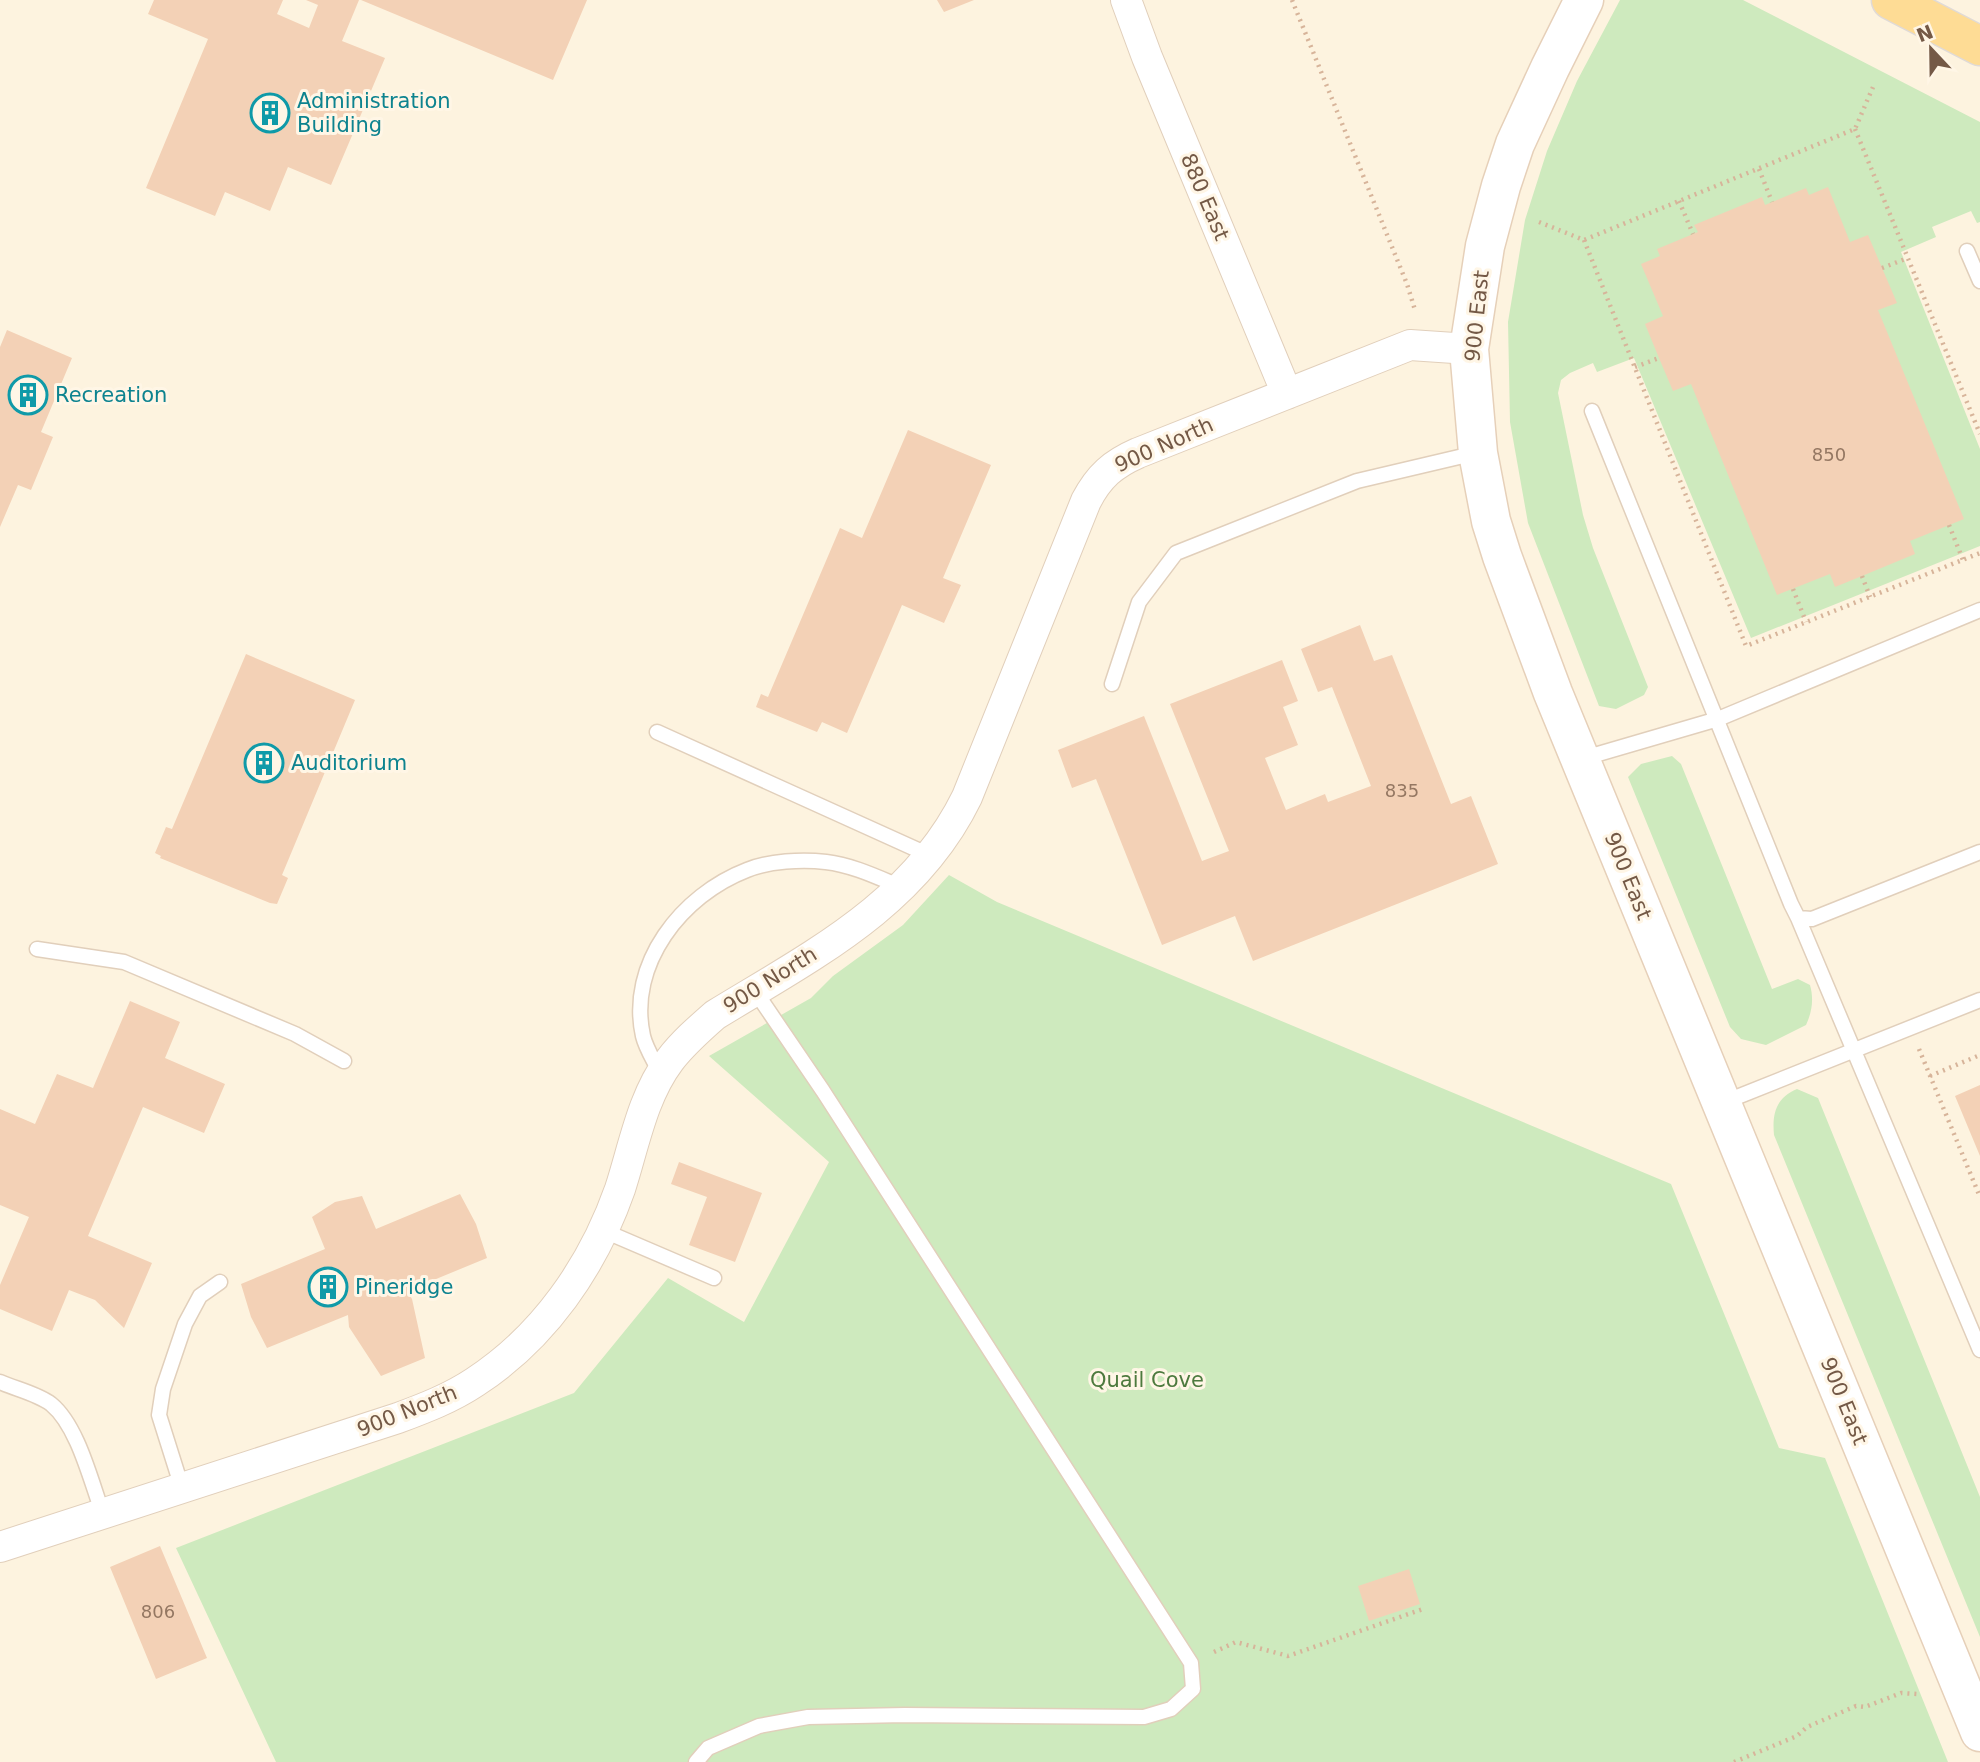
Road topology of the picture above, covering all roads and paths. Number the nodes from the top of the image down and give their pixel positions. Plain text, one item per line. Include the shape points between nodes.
1 (1126, 0) edge
2 (1292, 0) edge
3 (1584, 0) edge
4 (1891, 0) edge
5 (1980, 46) edge
6 (1873, 87) dead end
7 (1855, 129) junction
8 (1759, 169) junction
9 (1679, 201) junction
10 (1772, 202) dead end
11 (1539, 222) dead end
12 (1692, 234) dead end
13 (1584, 240) junction
14 (1967, 251) dead end
15 (1908, 258) junction
16 (1882, 268) dead end
17 (1980, 281) edge
18 (1415, 310) dead end
19 (1469, 349) junction
20 (1659, 358) dead end
21 (1635, 367) junction
22 (1287, 394) junction
23 (1592, 411) dead end
24 (1980, 434) edge
25 (1478, 453) junction
26 (1949, 525) dead end
27 (1980, 552) edge
28 (1963, 560) junction
29 (1862, 576) dead end
30 (1793, 589) dead end
31 (1870, 597) junction
32 (1980, 610) edge
33 (1806, 622) junction
34 (1112, 684) dead end
35 (1718, 719) junction
36 (657, 732) dead end
37 (1580, 759) junction
38 (1980, 852) edge
39 (929, 855) junction
40 (901, 887) junction
41 (1798, 918) junction
42 (37, 949) dead end
43 (755, 990) junction
44 (1980, 1000) edge
45 (1910, 1028) junction
46 (1855, 1049) junction
47 (1980, 1055) edge
48 (344, 1061) dead end
49 (661, 1074) junction
50 (1930, 1076) junction
51 (1721, 1104) junction
52 (1980, 1197) edge
53 (602, 1230) junction
54 (714, 1278) dead end
55 (220, 1282) dead end
56 (1980, 1350) edge
57 (0, 1382) edge
58 (182, 1488) junction
59 (103, 1514) junction
60 (0, 1547) edge
61 (1423, 1609) dead end
62 (1191, 1663) junction
63 (1917, 1694) dead end
64 (1979, 1724) edge
65 (696, 1762) edge
66 (1734, 1762) edge

1 - 22 street, 880 East
2 - 18 path
3 - 19 street, 900 East via 1515,144 1501,186 1485,246
4 - 5 main road
6 - 7 path
7 - 8 path
7 - 15 path
8 - 9 path
8 - 10 path
9 - 12 path
9 - 13 path
11 - 13 path
13 - 21 path
14 - 17 lane
15 - 16 path
15 - 24 path
19 - 22 street, 900 North via 1410,345
19 - 25 street, 900 East
20 - 21 path
21 - 33 path via 1746,646
22 - 39 street, 900 North via 1120,460 1095,484 967,797 942,842
23 - 35 lane
25 - 34 lane via 1357,481 1176,553 1139,602
25 - 37 street, 900 East via 1502,556
26 - 28 path
27 - 28 path
28 - 31 path
29 - 31 path
30 - 33 path
31 - 33 path
32 - 35 lane
35 - 37 lane
35 - 41 lane
36 - 39 lane
37 - 51 street, 900 East
38 - 41 lane via 1812,919
39 - 40 street, 900 North
40 - 43 street, 900 North via 852,929
40 - 49 lane via 826,862 787,862 748,870 709,890 677,918 646,970 640,1002 643,1037
41 - 46 lane
42 - 48 lane via 124,962 295,1034
43 - 49 street, 900 North via 695,1032
43 - 62 lane
44 - 45 lane
45 - 46 lane
45 - 50 path
46 - 51 lane
46 - 56 lane
47 - 50 path
49 - 53 street, 900 North
50 - 52 path
51 - 64 street, 900 East
53 - 54 lane
53 - 58 street, 900 North via 574,1283 542,1325 475,1382 398,1418
55 - 58 lane via 200,1296 185,1324 163,1389 159,1415
57 - 59 lane via 50,1403 62,1415
58 - 59 street, 900 North
59 - 60 street, 900 North
61 - 62 path via 1288,1656 1236,1642
62 - 65 lane via 1194,1689 1171,1709 1144,1717 808,1717 759,1726 708,1748
63 - 66 path via 1901,1693 1856,1706 1807,1727 1797,1737

